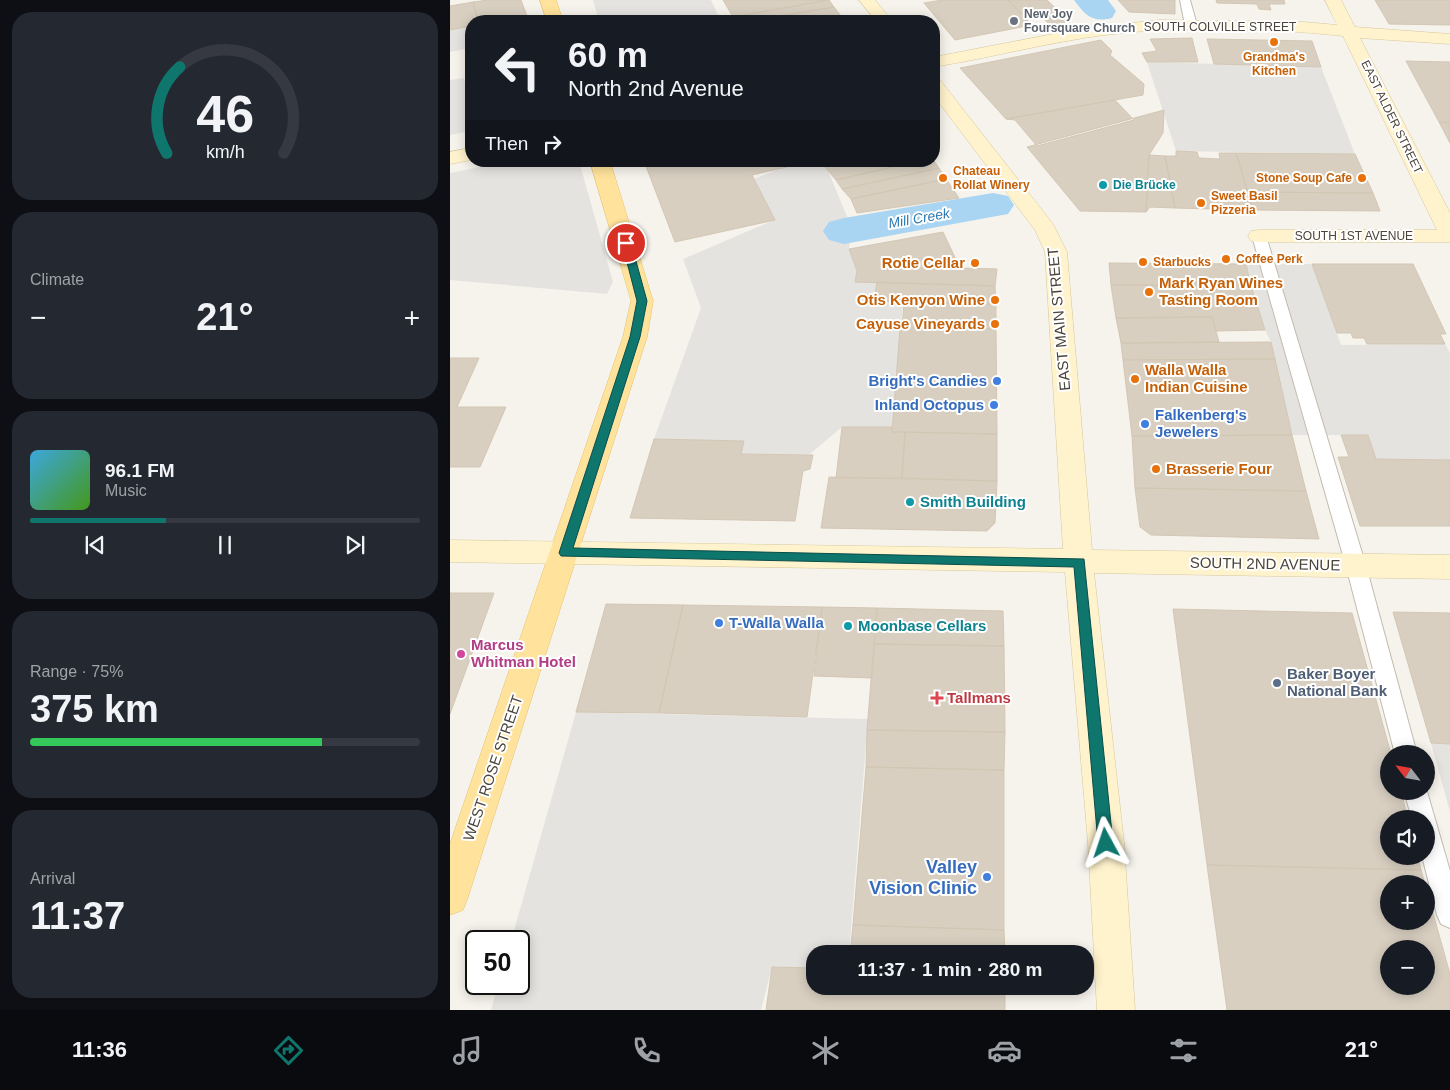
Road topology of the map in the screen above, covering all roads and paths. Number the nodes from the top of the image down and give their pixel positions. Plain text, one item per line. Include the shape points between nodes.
1 (548, 0) edge
2 (867, 0) edge
3 (1185, 0) edge
4 (1334, 0) edge
5 (553, 15) edge
6 (879, 15) edge
7 (1191, 25) junction
8 (1349, 32) junction
9 (1450, 38) edge
10 (940, 61) edge
11 (940, 92) edge
12 (465, 155) edge
13 (450, 158) edge
14 (602, 167) edge
15 (1450, 235) edge
16 (1259, 236) joint
17 (450, 551) edge
18 (565, 553) junction
19 (1080, 562) junction
20 (1356, 566) junction
21 (1450, 567) edge
22 (1404, 745) edge
23 (1435, 861) edge
24 (450, 897) edge
25 (1450, 915) edge
26 (1116, 1010) edge

1 - 5 main road
2 - 6 main road
3 - 7 lane
4 - 8 main road, EAST ALDER STREET
7 - 8 main road, SOUTH COLVILLE STREET via 1304,27
7 - 10 main road, SOUTH COLVILLE STREET via 1111,28
8 - 9 main road, SOUTH COLVILLE STREET
8 - 15 main road, EAST ALDER STREET
11 - 19 main road, EAST MAIN STREET via 1045,229 1056,252
12 - 13 main road
14 - 18 main road, WEST ROSE STREET via 642,301 635,337
15 - 16 main road, SOUTH 1ST AVENUE
16 - 20 lane
17 - 18 main road, SOUTH 2ND AVENUE
18 - 19 main road, SOUTH 2ND AVENUE
18 - 24 main road, WEST ROSE STREET
19 - 20 main road, SOUTH 2ND AVENUE
19 - 26 main road, EAST MAIN STREET via 1106,843
20 - 21 main road, SOUTH 2ND AVENUE
20 - 22 lane
23 - 25 lane

